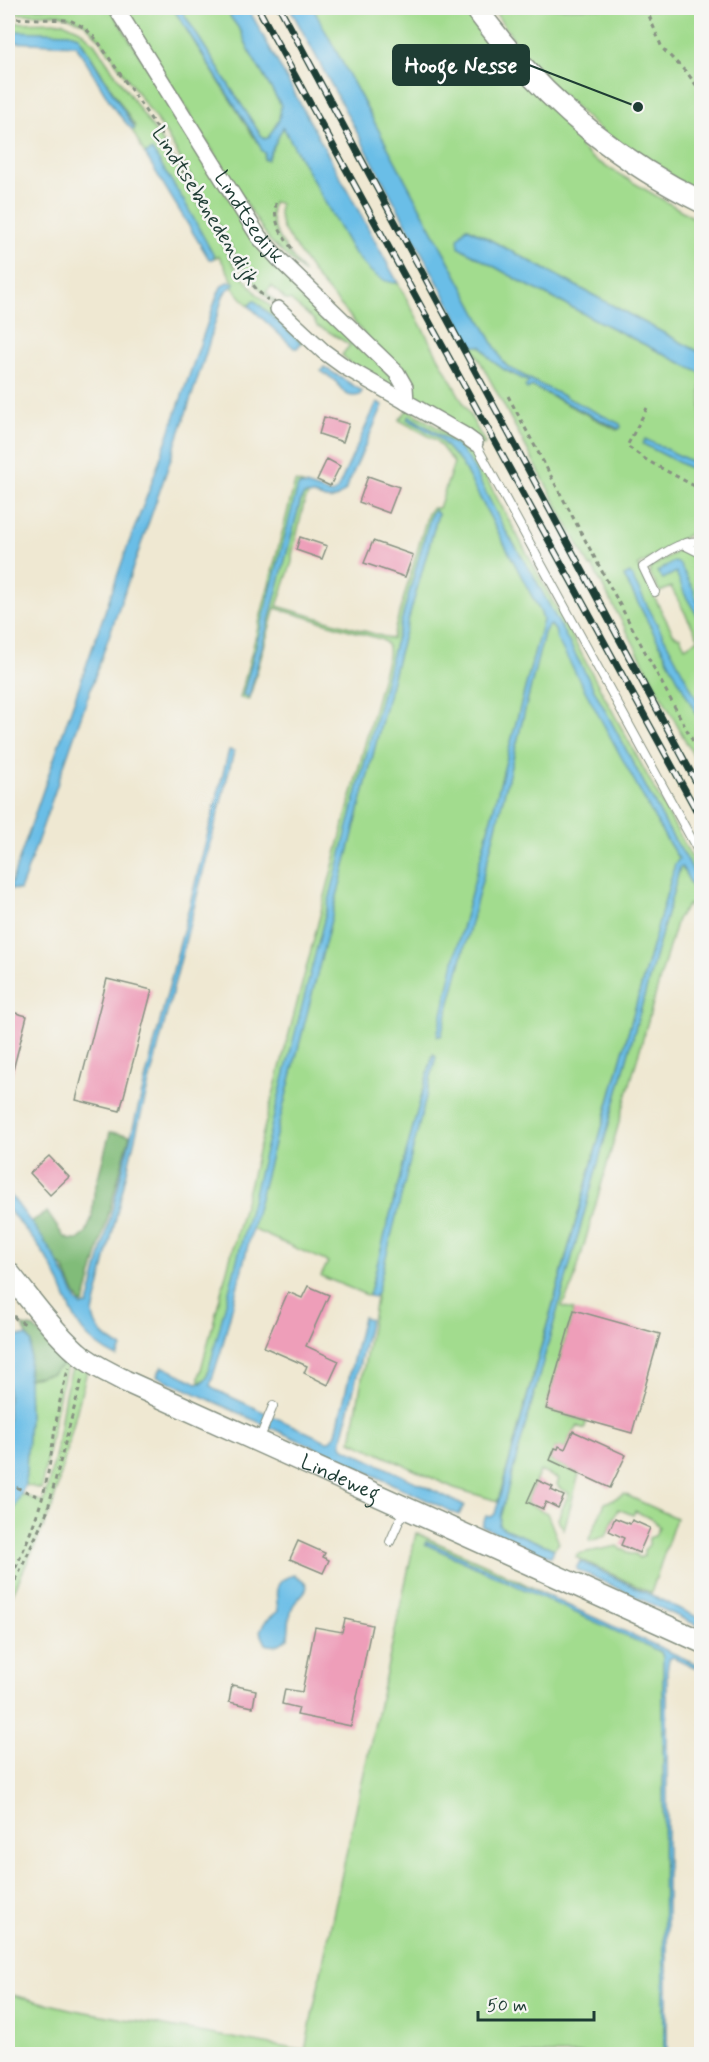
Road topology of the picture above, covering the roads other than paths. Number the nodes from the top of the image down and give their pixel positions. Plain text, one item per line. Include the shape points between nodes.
1 (116, 8) edge
2 (476, 8) edge
3 (702, 202) edge
4 (278, 309) road end
5 (405, 402) junction
6 (475, 444) joint
7 (702, 542) edge
8 (682, 544) junction
9 (702, 554) edge
10 (655, 592) dead end
11 (702, 858) edge
12 (8, 1272) edge
13 (271, 1409) dead end
14 (261, 1434) junction
15 (405, 1507) junction
16 (390, 1542) dead end
17 (702, 1642) edge

1 - 5 street, Lindtsedijk via 259,237 397,373 405,387
2 - 3 main road via 523,68 567,111 622,156
4 - 5 street via 323,351
5 - 6 street
6 - 11 lane
7 - 8 lane
8 - 9 lane
8 - 10 lane via 643,567
12 - 14 main road, Lindeweg via 78,1353 81,1362
13 - 14 lane
14 - 15 main road, Lindeweg
15 - 16 lane
15 - 17 main road, Lindeweg

